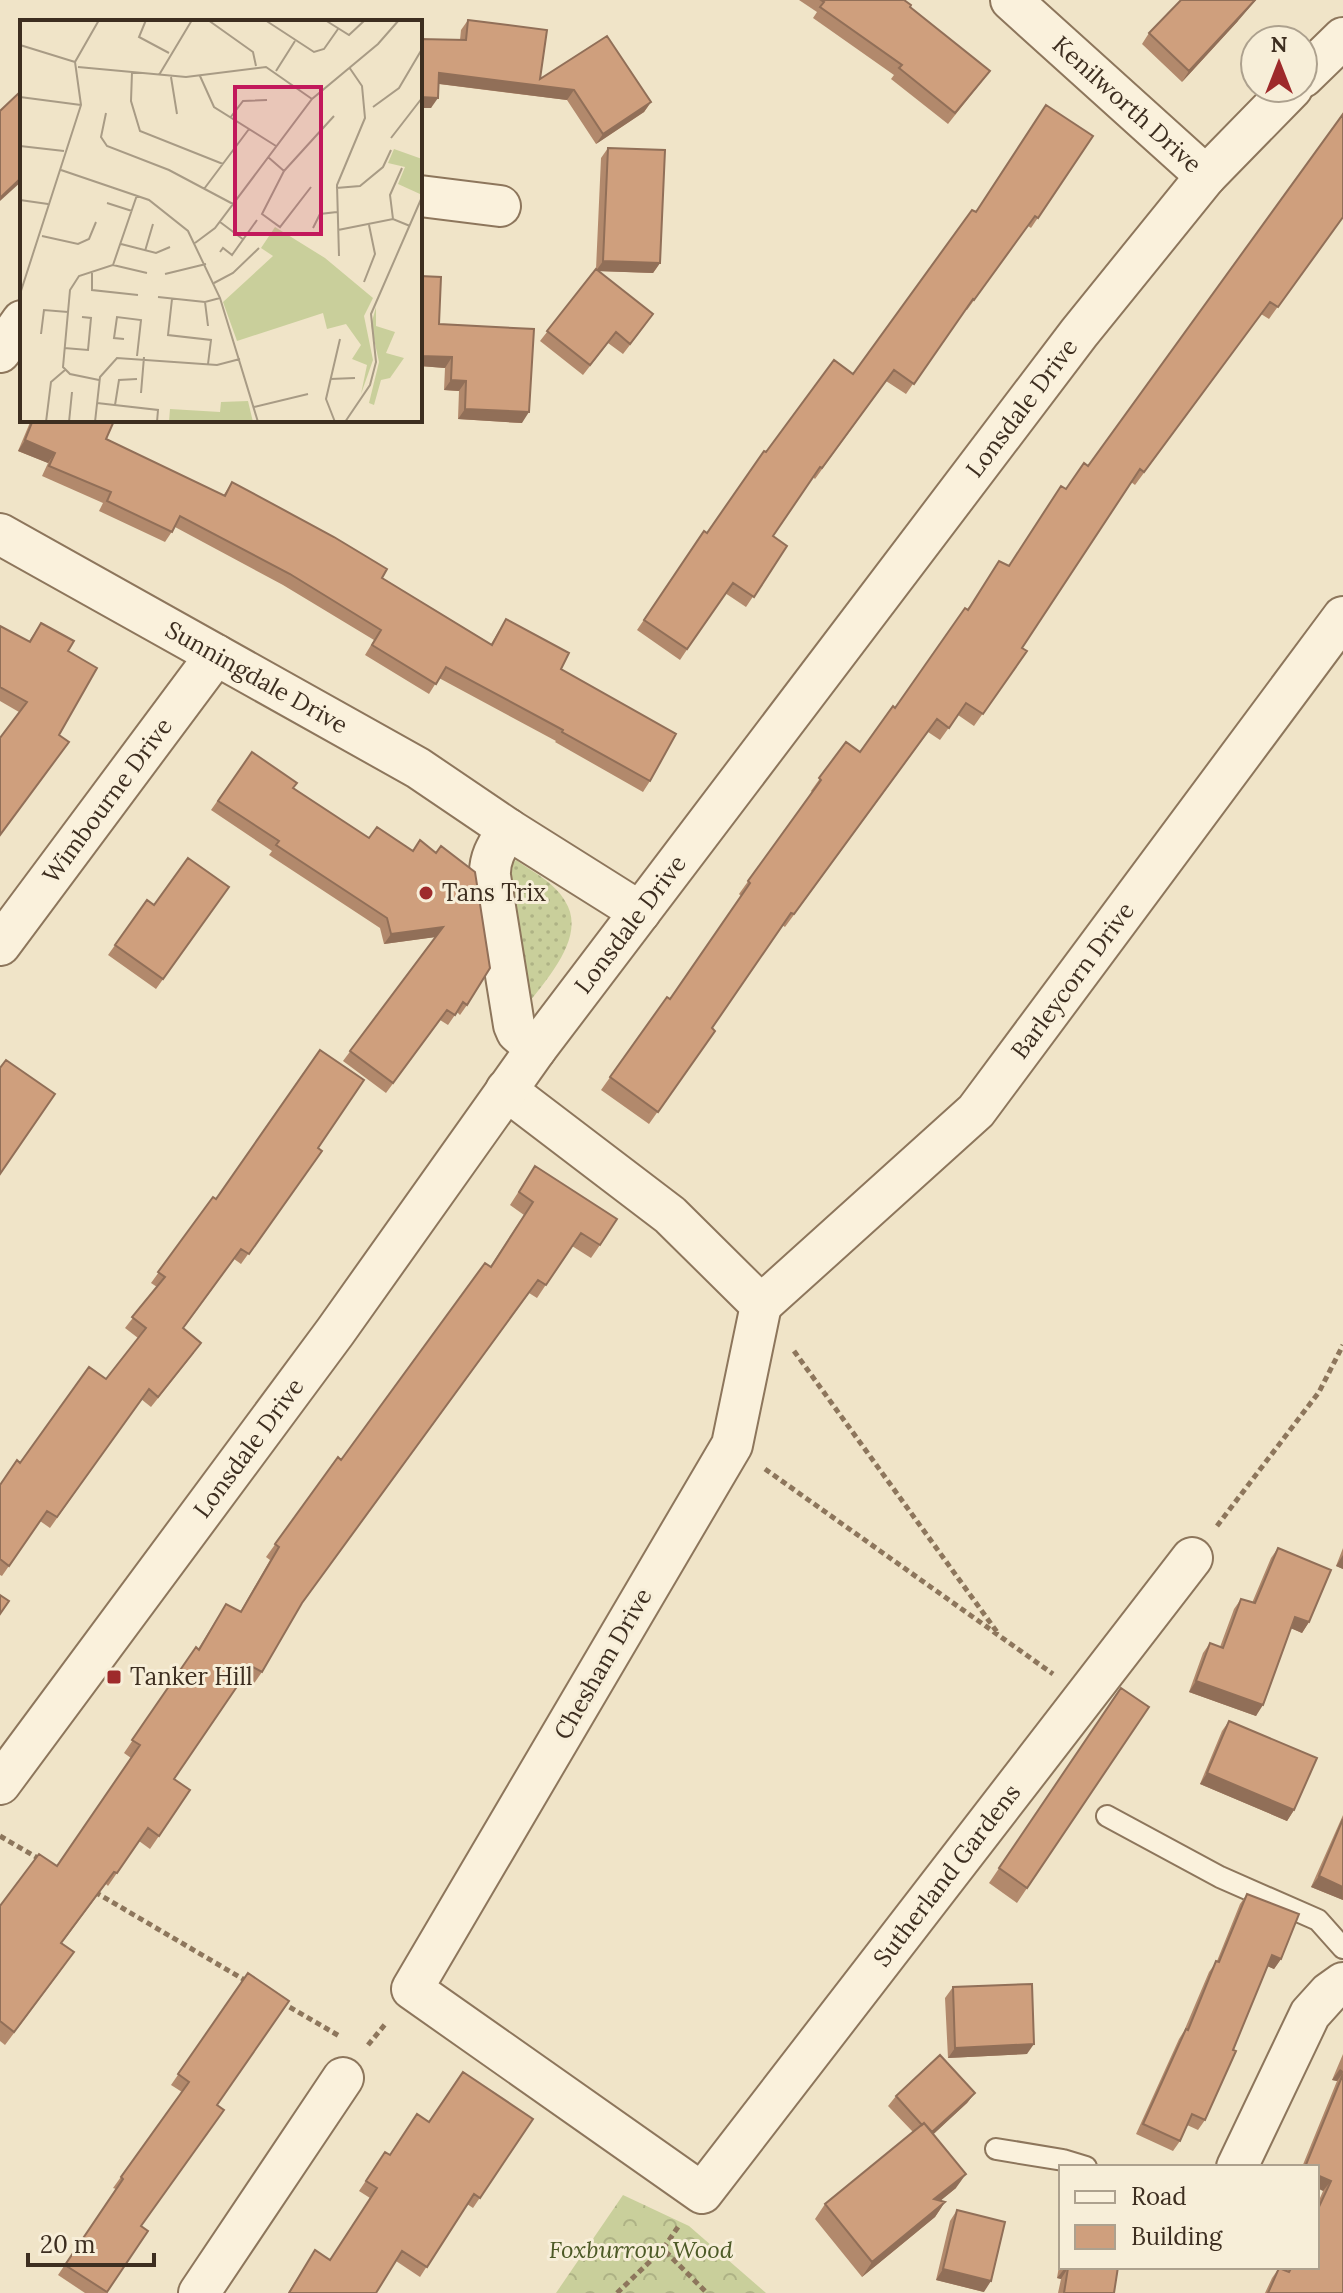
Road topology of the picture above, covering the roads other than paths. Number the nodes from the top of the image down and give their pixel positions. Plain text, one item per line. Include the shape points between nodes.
1 (1011, 0) edge
2 (1343, 38) edge
3 (1319, 61) edge
4 (1276, 104) edge
5 (1206, 176) junction
6 (422, 196) edge
7 (500, 206) dead end
8 (20, 324) edge
9 (0, 352) edge
10 (0, 534) edge
11 (1343, 617) edge
12 (216, 655) junction
13 (508, 829) junction
14 (640, 912) junction
15 (0, 945) edge
16 (536, 1049) junction
17 (506, 1090) junction
18 (761, 1305) junction
19 (1192, 1558) road end
20 (0, 1784) edge
21 (1107, 1816) dead end
22 (1343, 1948) edge
23 (1343, 1983) edge
24 (353, 2057) road end
25 (996, 2149) dead end
26 (1079, 2165) edge
27 (1238, 2165) edge
28 (702, 2193) joint
29 (199, 2293) edge

1 - 5 street, Kenilworth Drive
2 - 3 street
4 - 5 street, Lonsdale Drive
5 - 14 street, Lonsdale Drive via 1070,345
6 - 7 street
8 - 9 street
10 - 12 street, Sunningdale Drive
11 - 18 street, Barleycorn Drive via 976,1111
12 - 13 street, Sunningdale Drive via 418,768
12 - 15 street, Wimbourne Drive
13 - 14 street, Sunningdale Drive
13 - 16 street via 493,853 490,872 514,1025
14 - 16 street, Lonsdale Drive
16 - 17 street, Lonsdale Drive
17 - 18 street via 670,1215
17 - 20 street, Lonsdale Drive via 335,1332
18 - 28 street, Chesham Drive via 732,1445 412,1989
19 - 28 street, Sutherland Gardens
21 - 22 lane via 1220,1877 1318,1920
23 - 27 street via 1310,2014
24 - 29 street
25 - 26 lane

